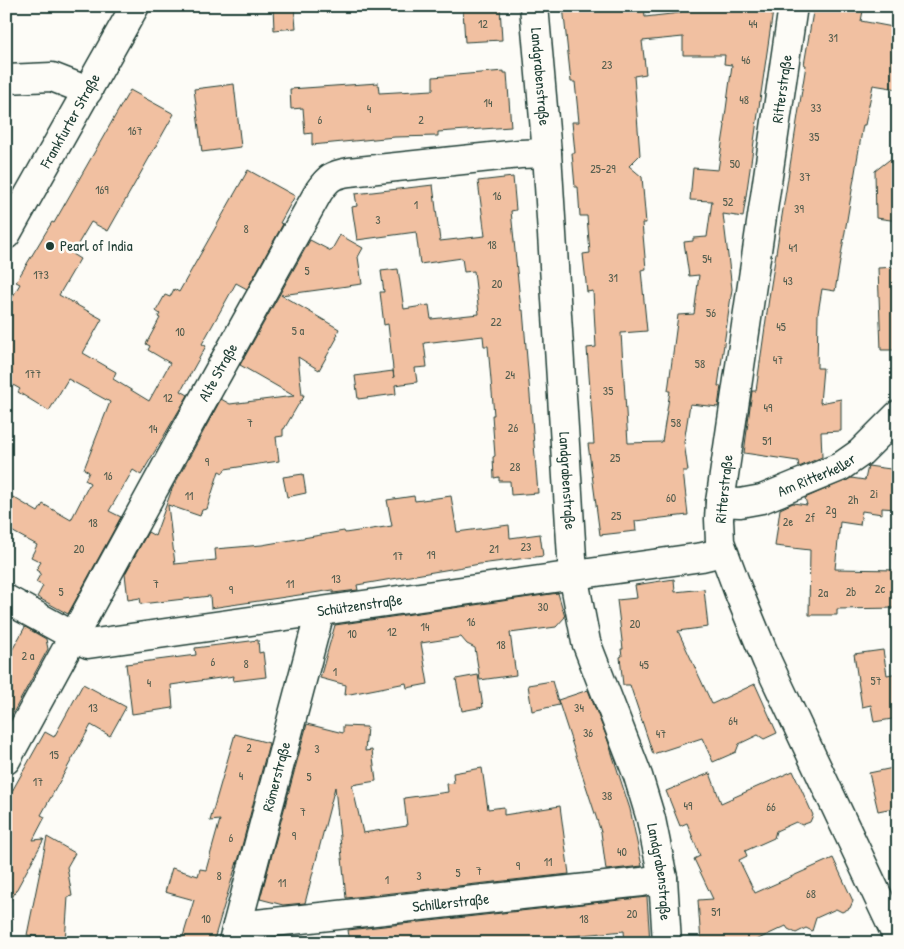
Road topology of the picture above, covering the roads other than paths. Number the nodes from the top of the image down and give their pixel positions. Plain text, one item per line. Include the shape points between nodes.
1 (134, 6) edge
2 (534, 6) edge
3 (794, 6) edge
4 (6, 79) edge
5 (88, 91) junction
6 (547, 153) junction
7 (6, 235) edge
8 (898, 415) edge
9 (720, 502) junction
10 (723, 552) junction
11 (573, 574) junction
12 (6, 599) edge
13 (320, 612) junction
14 (74, 638) junction
15 (6, 760) edge
16 (663, 878) junction
17 (235, 934) edge
18 (898, 939) edge
19 (667, 943) edge

1 - 5 street, Frankfurter Straße
2 - 6 street, Landgrabenstraße
3 - 9 street, Ritterstraße
4 - 5 street via 52,77
5 - 7 street, Frankfurter Straße
6 - 11 street, Landgrabenstraße
6 - 14 street, Alte Straße via 349,172 328,178
8 - 9 street, Am Ritterkeller via 860,453 840,467 762,499 740,504
9 - 10 street, Ritterstraße
10 - 11 street, Schützenstraße
10 - 18 street, Ritterstraße via 767,661
11 - 13 street, Schützenstraße
11 - 16 street, Landgrabenstraße via 586,642 638,776
12 - 14 street, Schützenstraße
13 - 14 street, Schützenstraße via 88,644
13 - 17 street, Römerstraße
14 - 15 street, Alte Straße
16 - 17 street, Schillerstraße
16 - 19 street, Landgrabenstraße

